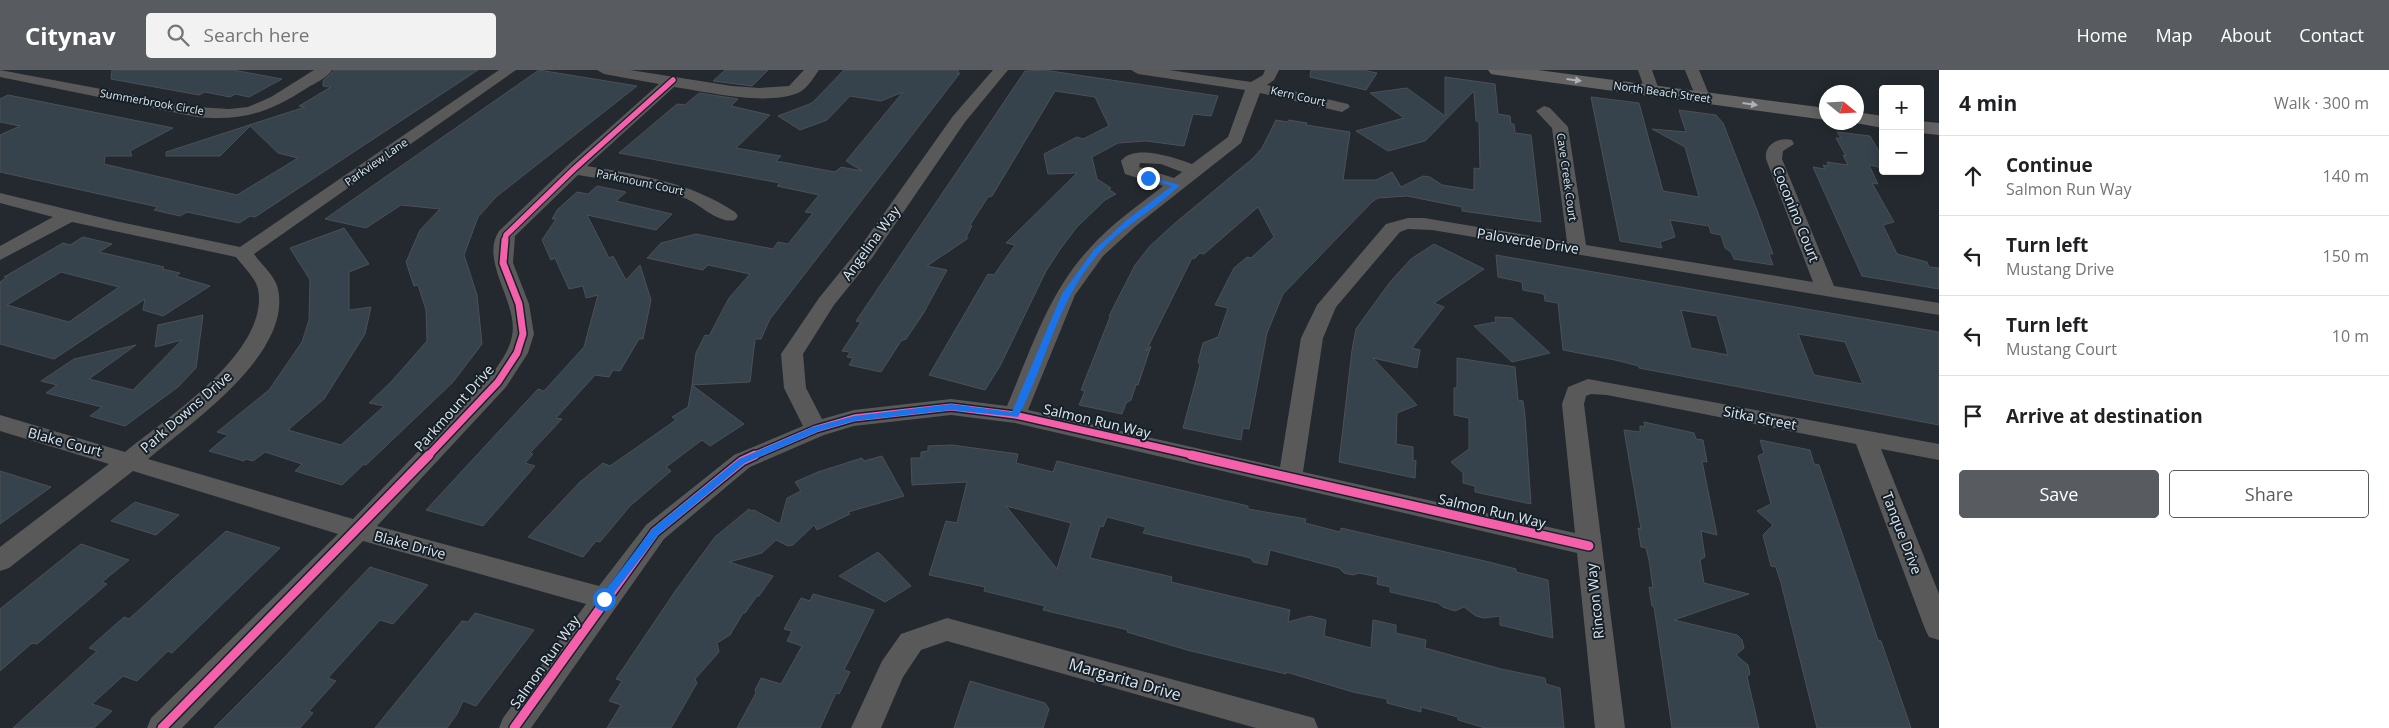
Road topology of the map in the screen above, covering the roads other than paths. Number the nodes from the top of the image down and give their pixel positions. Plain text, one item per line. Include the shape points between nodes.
1 (325, 70) edge
2 (509, 70) edge
3 (604, 70) edge
4 (812, 70) edge
5 (1001, 70) edge
6 (1138, 70) edge
7 (1242, 70) edge
8 (1272, 70) edge
9 (1497, 70) edge
10 (1616, 70) edge
11 (12, 73) edge
12 (1647, 78) edge
13 (673, 80) junction
14 (1697, 83) edge
15 (1254, 87) junction
16 (1819, 97) edge
17 (1864, 102) edge
18 (1879, 104) edge
19 (1342, 107) dead end
20 (1924, 110) edge
21 (1544, 112) dead end
22 (1819, 112) edge
23 (1939, 112) edge
24 (1864, 119) edge
25 (1879, 121) edge
26 (1924, 127) edge
27 (1939, 129) edge
28 (1786, 144) dead end
29 (574, 169) junction
30 (1195, 171) junction
31 (1176, 185) junction
32 (0, 198) edge
33 (70, 214) junction
34 (729, 216) dead end
35 (1577, 249) junction
36 (0, 254) edge
37 (242, 254) junction
38 (1826, 290) junction
39 (1939, 309) edge
40 (1581, 388) joint
41 (1015, 415) junction
42 (0, 423) edge
43 (816, 429) junction
44 (1865, 438) junction
45 (1939, 452) edge
46 (131, 460) junction
47 (1290, 478) junction
48 (358, 530) junction
49 (1589, 546) junction
50 (0, 561) edge
51 (604, 599) junction
52 (1939, 629) edge
53 (1247, 721) edge
54 (162, 728) edge
55 (514, 728) edge
56 (866, 728) edge
57 (1303, 728) edge
58 (1610, 728) edge

1 - 11 street, Summerbrook Circle via 260,108 217,114
2 - 37 street, Parkview Lane
3 - 13 street
4 - 13 street via 793,90 773,95
5 - 43 street, Angelina Way via 959,119 792,354 795,388
6 - 15 street, Kern Court
7 - 15 street via 1240,77
8 - 15 street via 1269,78
9 -> 12 main road, North Beach Street
10 - 12 main road, North Beach Street
12 - 14 main road, North Beach Street
13 - 29 street, Parkmount Drive
14 - 16 main road, North Beach Street
14 -> 22 main road, North Beach Street
15 - 19 street, Kern Court
15 - 30 street via 1235,139
17 - 18 main road
20 - 23 main road
21 - 35 street, Cave Creek Court via 1560,127
24 - 25 main road
26 - 27 main road
28 - 38 street, Coconino Court via 1772,153
29 - 34 street, Parkmount Court via 696,194
29 - 48 street, Parkmount Drive via 506,236 503,263 519,304 522,334 517,353 498,382
30 - 31 street
30 - 31 street via 1167,160 1140,157 1130,161 1131,170
31 - 41 street via 1096,252 1065,295
32 - 33 street
33 - 36 street
33 - 37 street
35 - 38 street, Paloverde Drive
35 - 47 street, Paloverde Drive via 1414,223 1393,228 1327,305 1312,338
37 - 46 street, Park Downs Drive via 268,287 269,314 260,335 223,383
38 - 39 street, Paloverde Drive
40 - 44 street, Sitka Street via 1607,388
40 - 49 street, Rincon Way via 1573,397 1573,404
41 - 43 street, Salmon Run Way via 951,407 854,418
41 - 47 street, Salmon Run Way
42 - 46 street, Blake Court
43 - 51 street, Salmon Run Way via 742,461 656,532
44 - 45 street, Sitka Street
44 - 52 street, Tanque Drive
46 - 48 street, Blake Drive
46 - 50 street, Park Downs Drive
47 - 49 street, Salmon Run Way
48 - 51 street, Blake Drive
48 - 54 street, Parkmount Drive
49 - 58 street, Rincon Way
51 - 55 street, Salmon Run Way
53 - 56 street, Margarita Drive via 947,629 911,642 892,670
53 - 57 street, Margarita Drive

